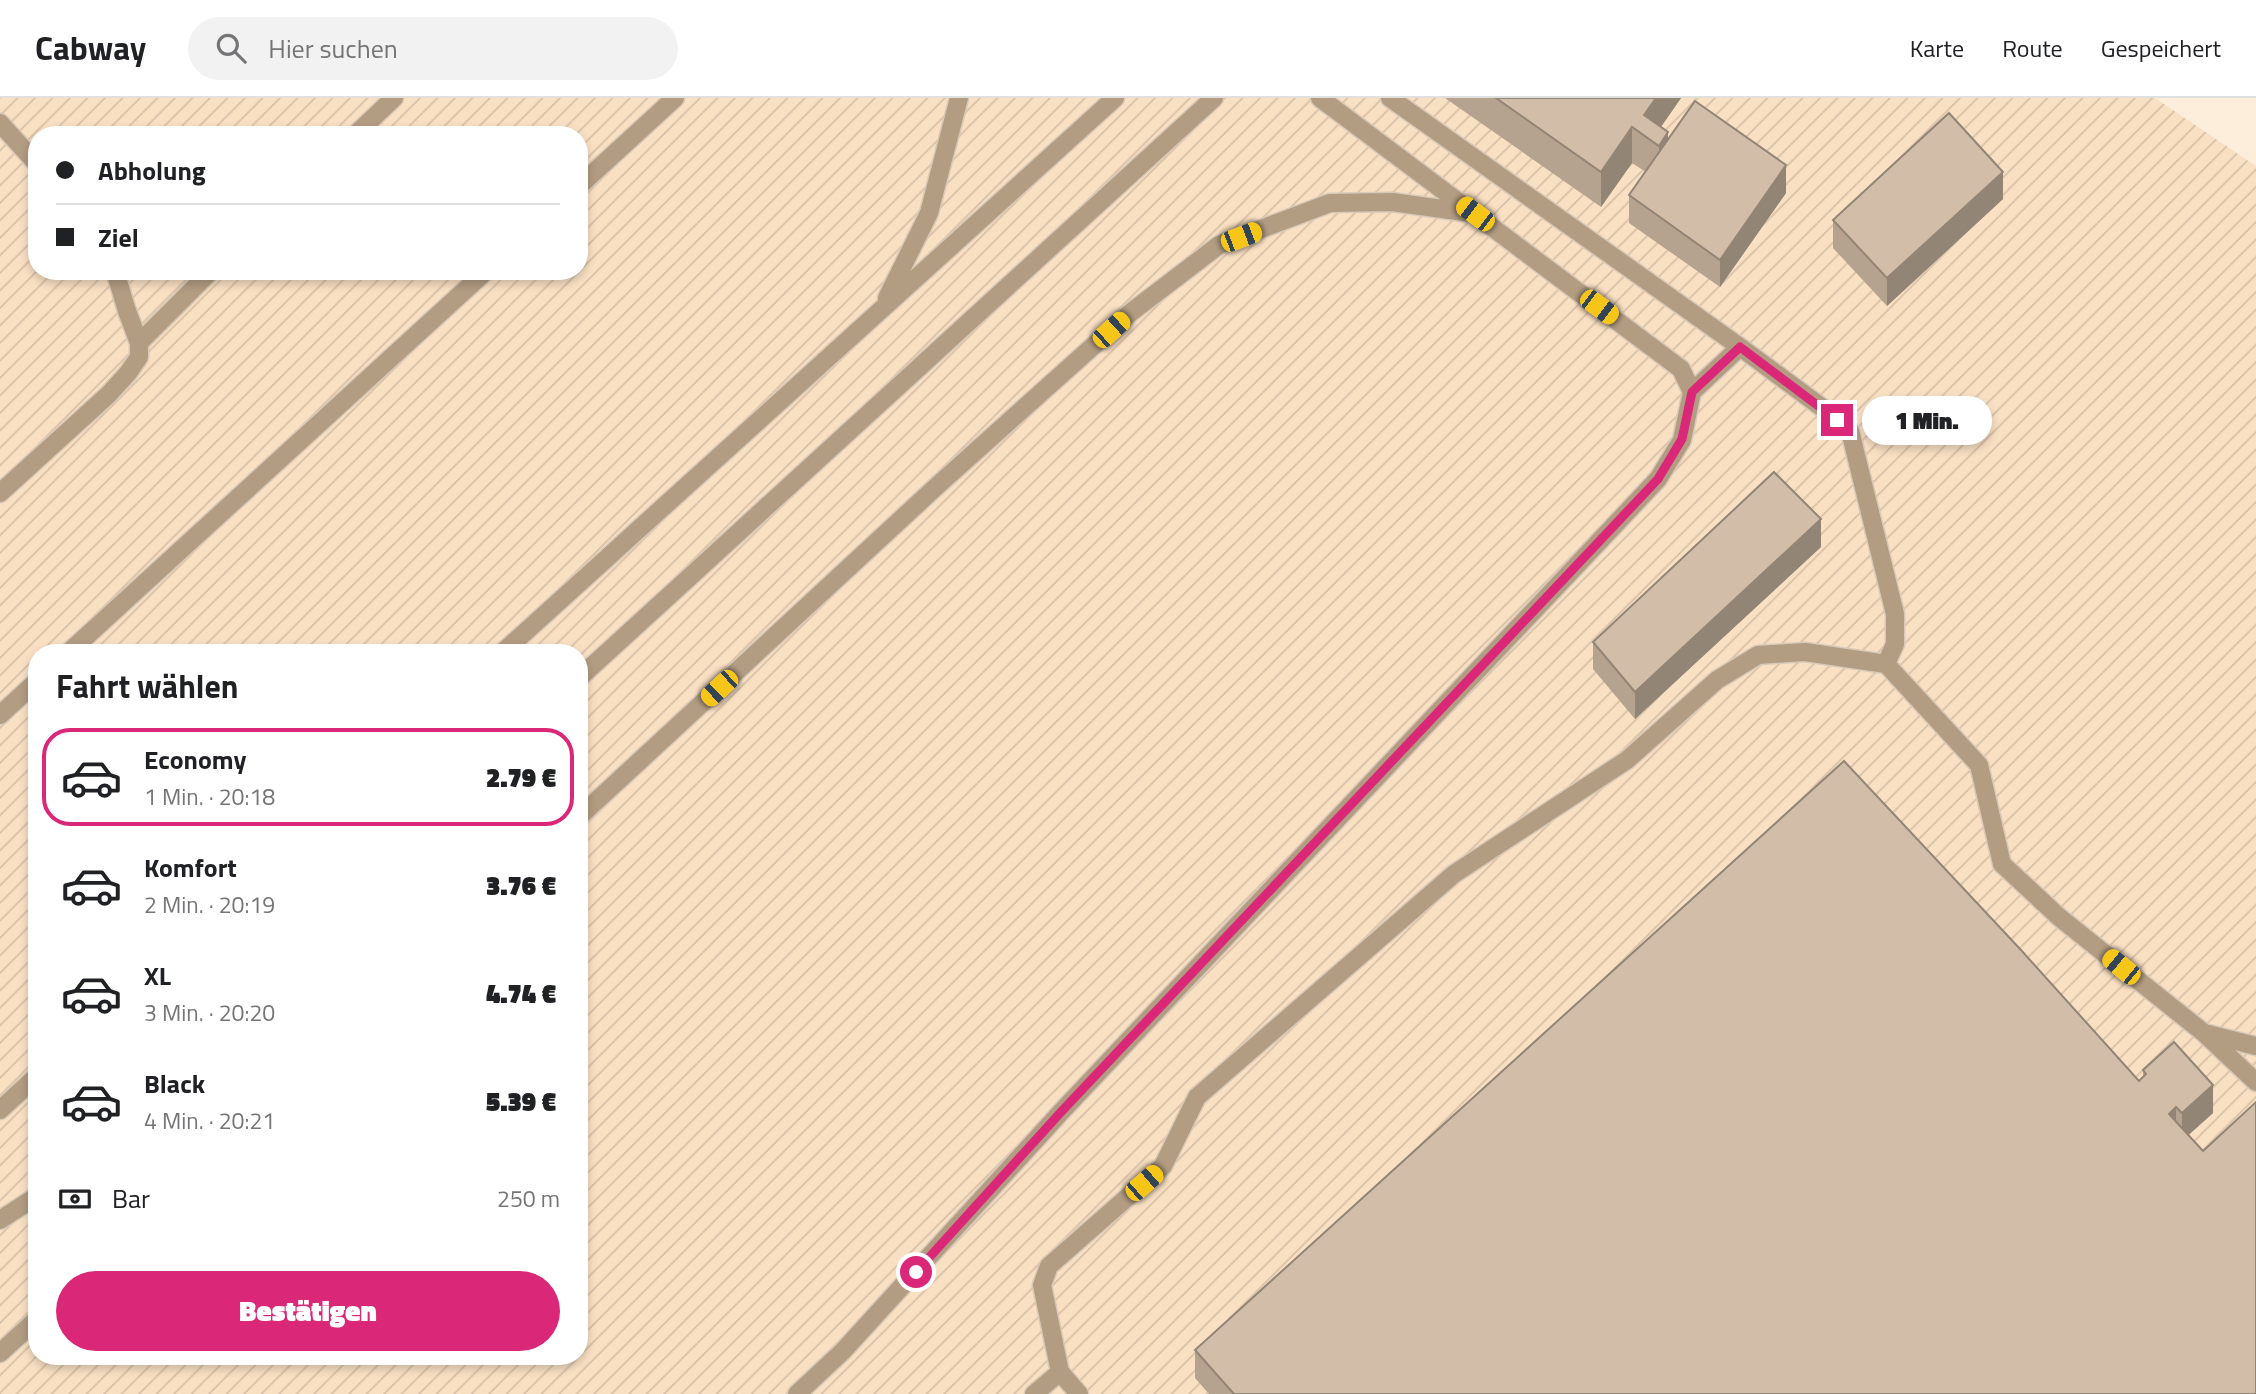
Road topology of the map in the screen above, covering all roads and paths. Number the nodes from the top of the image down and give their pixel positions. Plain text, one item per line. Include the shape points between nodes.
1 (394, 98) edge
2 (675, 98) edge
3 (959, 98) edge
4 (1115, 98) edge
5 (1214, 98) edge
6 (1320, 98) edge
7 (1390, 98) edge
8 (0, 123) edge
9 (364, 126) edge
10 (28, 154) edge
11 (588, 178) edge
12 (1475, 214) junction
13 (118, 280) edge
14 (202, 280) edge
15 (476, 280) edge
16 (884, 306) junction
17 (139, 343) junction
18 (1740, 347) junction
19 (1692, 392) junction
20 (0, 493) edge
21 (78, 644) edge
22 (512, 644) edge
23 (1886, 664) junction
24 (588, 670) edge
25 (28, 689) edge
26 (0, 715) edge
27 (588, 809) edge
28 (2204, 1033) junction
29 (2256, 1046) edge
30 (2256, 1082) edge
31 (28, 1084) edge
32 (0, 1110) edge
33 (28, 1202) edge
34 (0, 1220) edge
35 (28, 1327) edge
36 (0, 1353) edge
37 (1060, 1372) junction
38 (797, 1394) edge
39 (1034, 1394) edge
40 (1079, 1394) edge

1 - 9 street
2 - 11 street
3 - 16 street via 929,213
4 - 16 street
5 - 24 street
6 - 12 street
7 - 18 street
8 - 10 street
12 - 19 street via 1681,369
12 - 27 street via 1392,202 1330,203 1219,246 1130,313
13 - 17 street
14 - 17 street
15 - 21 street
16 - 22 street
17 - 20 street via 139,357 109,394
18 - 19 street
18 - 23 street via 1850,431 1895,614 1895,644
19 - 38 street via 1682,439 1658,479 1070,1102 843,1351
23 - 28 street via 1979,765 2002,864 2059,917
23 - 37 street via 1805,652 1758,655 1717,680 1627,760 1454,874 1197,1097 1163,1166 1049,1266 1042,1285
25 - 26 street
28 - 29 street
28 - 30 street
31 - 32 street
33 - 34 street
35 - 36 street
37 - 39 street
37 - 40 street

